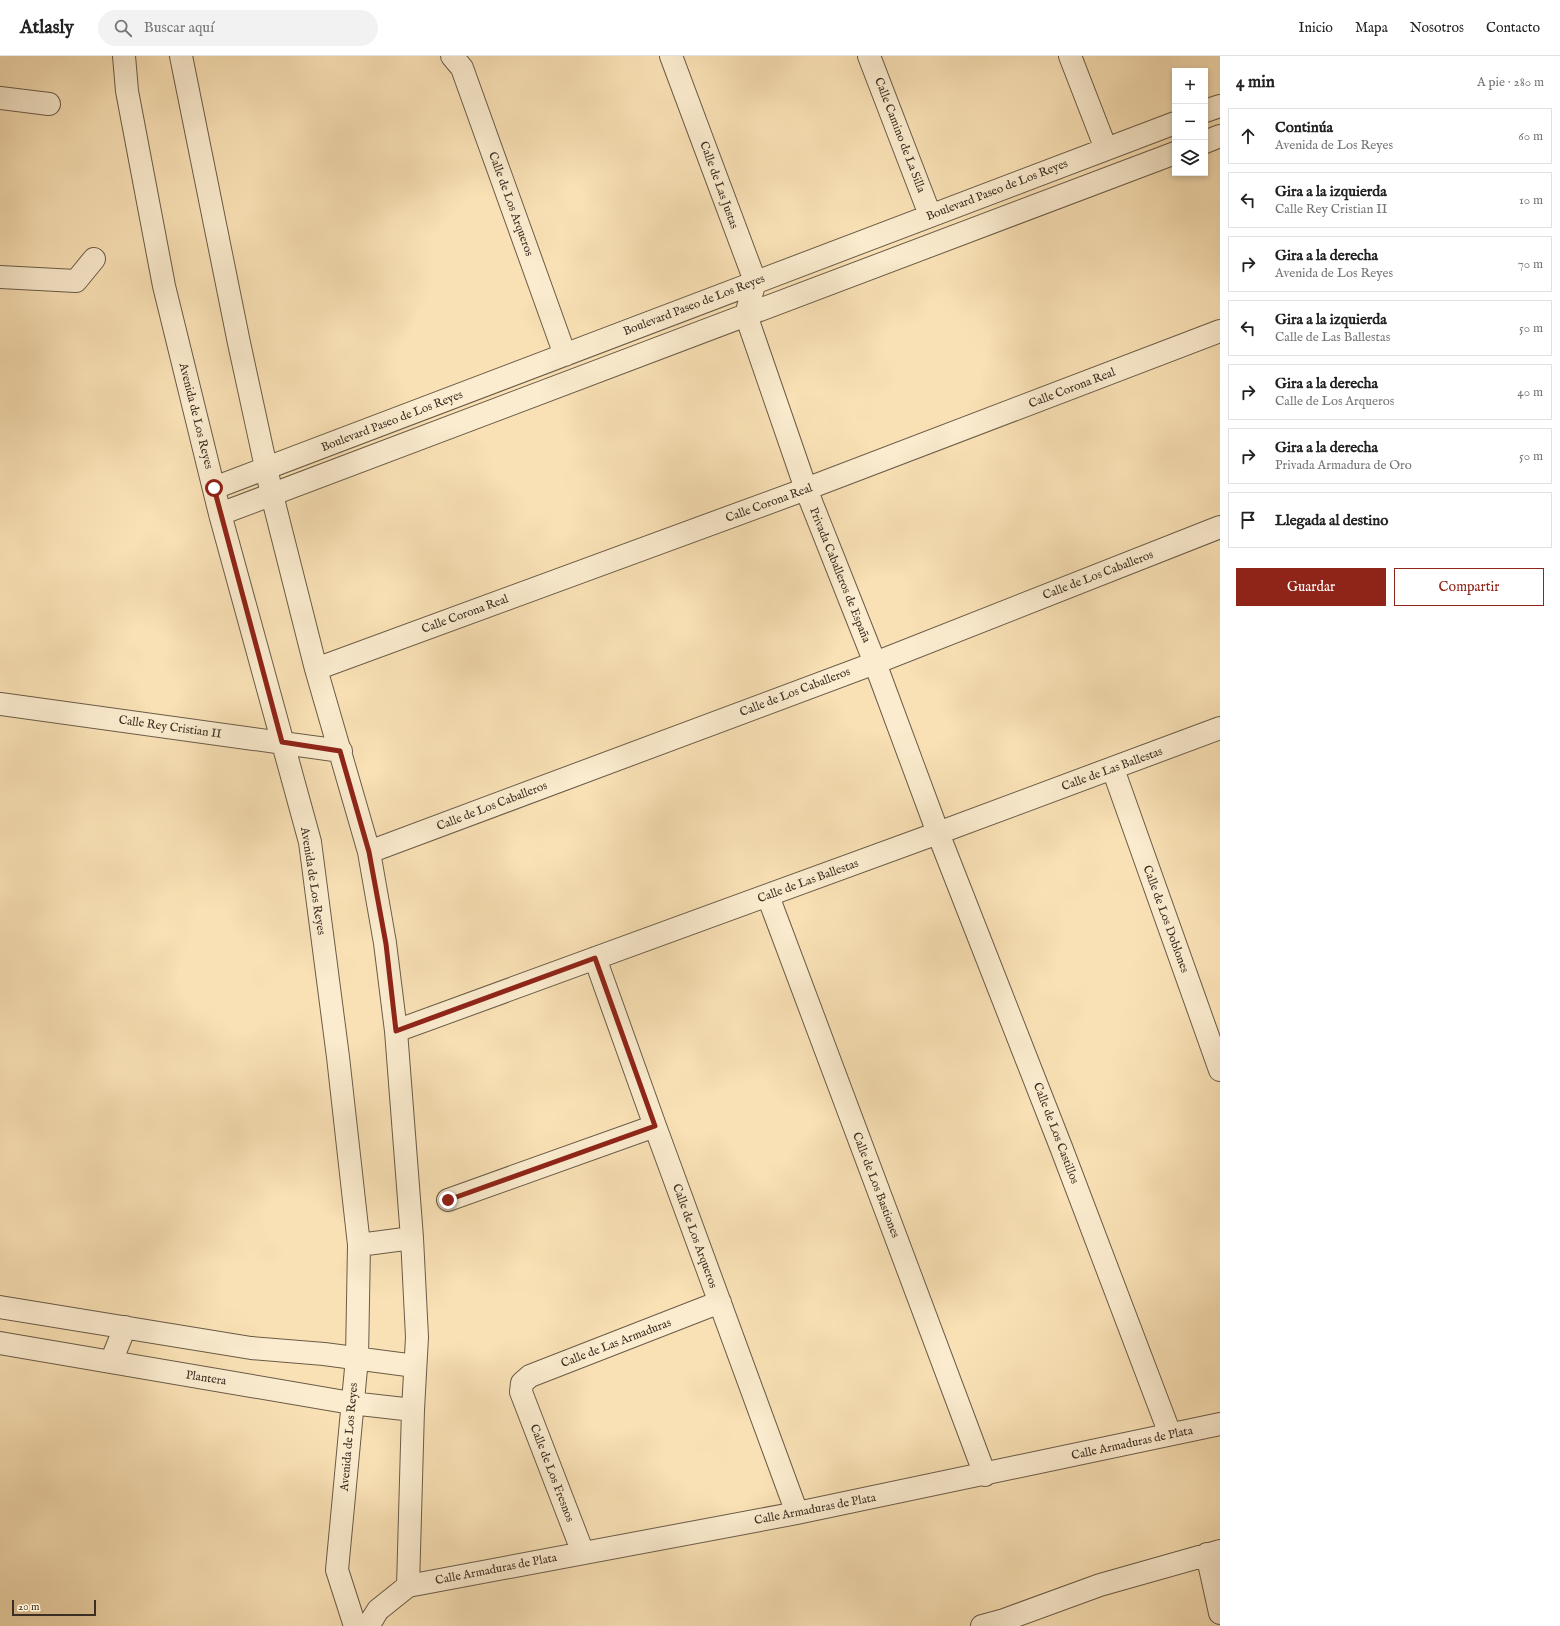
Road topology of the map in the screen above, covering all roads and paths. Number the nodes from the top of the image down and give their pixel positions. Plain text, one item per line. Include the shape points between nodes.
1 (124, 56) edge
2 (181, 56) edge
3 (452, 56) edge
4 (672, 56) edge
5 (869, 56) edge
6 (1070, 56) edge
7 (0, 98) edge
8 (49, 104) dead end
9 (1220, 106) edge
10 (1208, 110) edge
11 (1172, 124) edge
12 (1220, 136) edge
13 (1208, 141) edge
14 (1106, 148) junction
15 (1172, 154) edge
16 (930, 215) junction
17 (94, 259) dead end
18 (0, 277) edge
19 (755, 281) junction
20 (746, 315) junction
21 (1220, 331) edge
22 (565, 355) junction
23 (267, 468) junction
24 (214, 488) junction
25 (806, 489) junction
26 (272, 495) junction
27 (220, 514) junction
28 (1220, 527) edge
29 (875, 663) junction
30 (316, 669) junction
31 (0, 704) edge
32 (1220, 728) edge
33 (282, 742) junction
34 (340, 751) junction
35 (1113, 769) junction
36 (938, 833) junction
37 (369, 852) junction
38 (768, 896) junction
39 (595, 958) junction
40 (396, 1031) junction
41 (1220, 1070) edge
42 (655, 1126) junction
43 (448, 1200) dead end
44 (412, 1238) junction
45 (359, 1245) junction
46 (720, 1302) junction
47 (0, 1307) edge
48 (125, 1327) junction
49 (0, 1342) edge
50 (356, 1358) junction
51 (111, 1362) junction
52 (415, 1366) junction
53 (521, 1392) joint
54 (351, 1402) junction
55 (413, 1410) junction
56 (1220, 1424) edge
57 (1170, 1434) junction
58 (985, 1475) junction
59 (797, 1513) junction
60 (1213, 1552) edge
61 (583, 1553) junction
62 (408, 1586) junction
63 (1220, 1614) edge
64 (1004, 1623) edge
65 (355, 1626) edge
66 (368, 1626) edge
67 (982, 1626) edge

1 - 24 street, Avenida de Los Reyes via 127,91 164,286
2 - 23 street
3 - 22 street, Calle de Los Arqueros via 462,68
4 - 19 street, Calle de Las Justas
5 - 16 street, Calle Camino de La Silla
6 - 14 street
7 - 8 street
9 - 10 street
11 - 14 street, Boulevard Paseo de Los Reyes
12 - 13 street
14 - 16 street, Boulevard Paseo de Los Reyes
15 - 20 street
16 - 19 street, Boulevard Paseo de Los Reyes
17 - 18 street via 76,281
19 - 20 street
19 - 22 street, Boulevard Paseo de Los Reyes
20 - 25 street, Privada Caballeros de España
20 - 26 street
21 - 25 street, Calle Corona Real
22 - 23 street, Boulevard Paseo de Los Reyes
23 - 24 street, Boulevard Paseo de Los Reyes
23 - 26 street
24 - 27 street, Avenida de Los Reyes
25 - 29 street, Privada Caballeros de España
25 - 30 street, Calle Corona Real
26 - 27 street
26 - 30 street
27 - 33 street, Avenida de Los Reyes
28 - 29 street, Calle de Los Caballeros
29 - 36 street, Privada Caballeros de España
29 - 37 street, Calle de Los Caballeros
30 - 34 street
31 - 33 street, Calle Rey Cristian II
32 - 35 street, Calle de Las Ballestas
33 - 34 street, Calle Rey Cristian II
33 - 45 street, Avenida de Los Reyes via 310,842
34 - 37 street
35 - 36 street, Calle de Las Ballestas
35 - 41 street, Calle de Los Doblones
36 - 38 street, Calle de Las Ballestas
36 - 57 street, Calle de Los Castillos
37 - 40 street via 386,944
38 - 39 street, Calle de Las Ballestas
38 - 58 street, Calle de Los Bastiones
39 - 40 street, Calle de Las Ballestas
39 - 42 street, Calle de Los Arqueros
40 - 44 street
42 - 43 street
42 - 46 street, Calle de Los Arqueros
44 - 45 street
44 - 52 street via 417,1337
45 - 50 street, Avenida de Los Reyes
46 - 53 street, Calle de Las Armaduras via 530,1376 522,1383
46 - 59 street, Calle de Los Arqueros
47 - 48 street
48 - 50 street via 251,1348
48 - 51 street
49 - 51 street, Plantera
50 - 52 street
50 - 54 street, Avenida de Los Reyes
51 - 54 street, Plantera
52 - 55 street
53 - 61 street, Calle de Los Fresnos
54 - 55 street, Plantera
54 - 65 street, Avenida de Los Reyes via 337,1570
55 - 62 street
56 - 57 street, Calle Armaduras de Plata
57 - 58 street, Calle Armaduras de Plata
58 - 59 street, Calle Armaduras de Plata
59 - 61 street, Calle Armaduras de Plata
60 - 63 street
60 - 64 street via 1100,1585
61 - 62 street, Calle Armaduras de Plata
62 - 66 street via 378,1610
64 - 67 street

